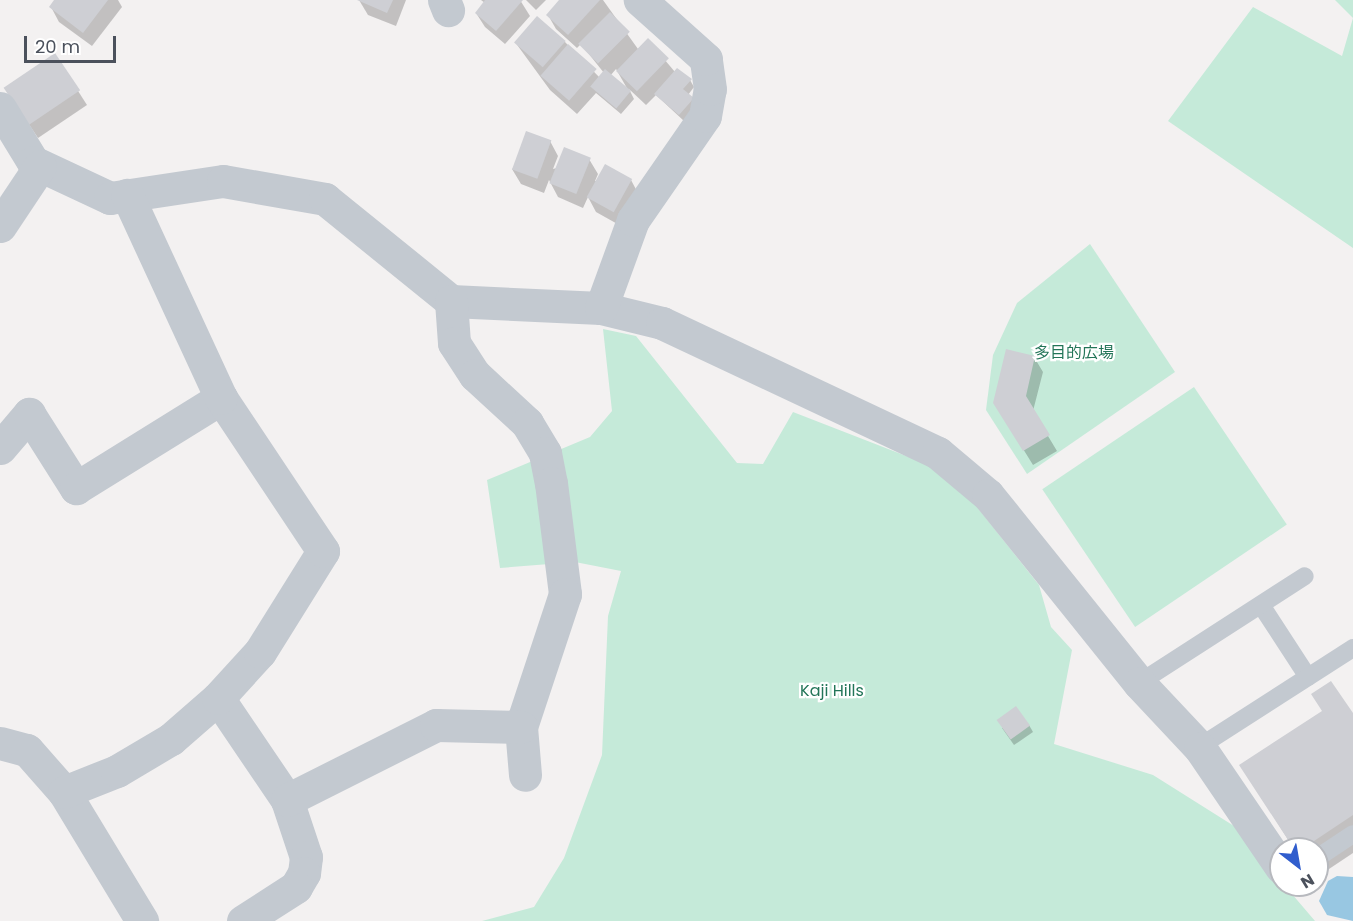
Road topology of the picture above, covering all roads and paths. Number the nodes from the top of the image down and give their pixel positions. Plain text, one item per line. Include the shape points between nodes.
1 (640, 0) edge
2 (0, 108) edge
3 (40, 166) junction
4 (127, 195) junction
5 (0, 226) edge
6 (451, 301) junction
7 (601, 308) junction
8 (220, 398) junction
9 (0, 448) edge
10 (1305, 576) dead end
11 (1261, 605) junction
12 (1353, 648) edge
13 (1308, 677) junction
14 (1139, 683) junction
15 (218, 698) junction
16 (521, 727) junction
17 (0, 743) edge
18 (1199, 747) junction
19 (525, 775) dead end
20 (64, 792) junction
21 (287, 800) junction
22 (1353, 834) edge
23 (1269, 849) edge
24 (1329, 850) edge
25 (142, 921) edge
26 (243, 921) edge

1 - 7 street via 706,59 710,89 705,116 633,220
2 - 3 street via 33,162
3 - 4 street via 110,198
3 - 5 street
4 - 6 street via 223,182 326,199
4 - 8 street
6 - 7 street
6 - 16 street via 454,343 475,375 527,423 545,453 551,483 565,594
7 - 14 street via 662,323 938,453 957,466 988,495
8 - 9 street via 76,488 29,414
8 - 15 street via 323,551 260,652
10 - 11 lane
11 - 13 lane
11 - 14 lane
12 - 13 lane
13 - 18 lane
14 - 18 street
15 - 20 street via 171,739 117,771
15 - 21 street
16 - 19 street
16 - 21 street via 436,725
17 - 20 street via 27,750
18 - 23 street
20 - 25 street
21 - 26 street via 306,857 304,873 296,887
22 - 24 lane

